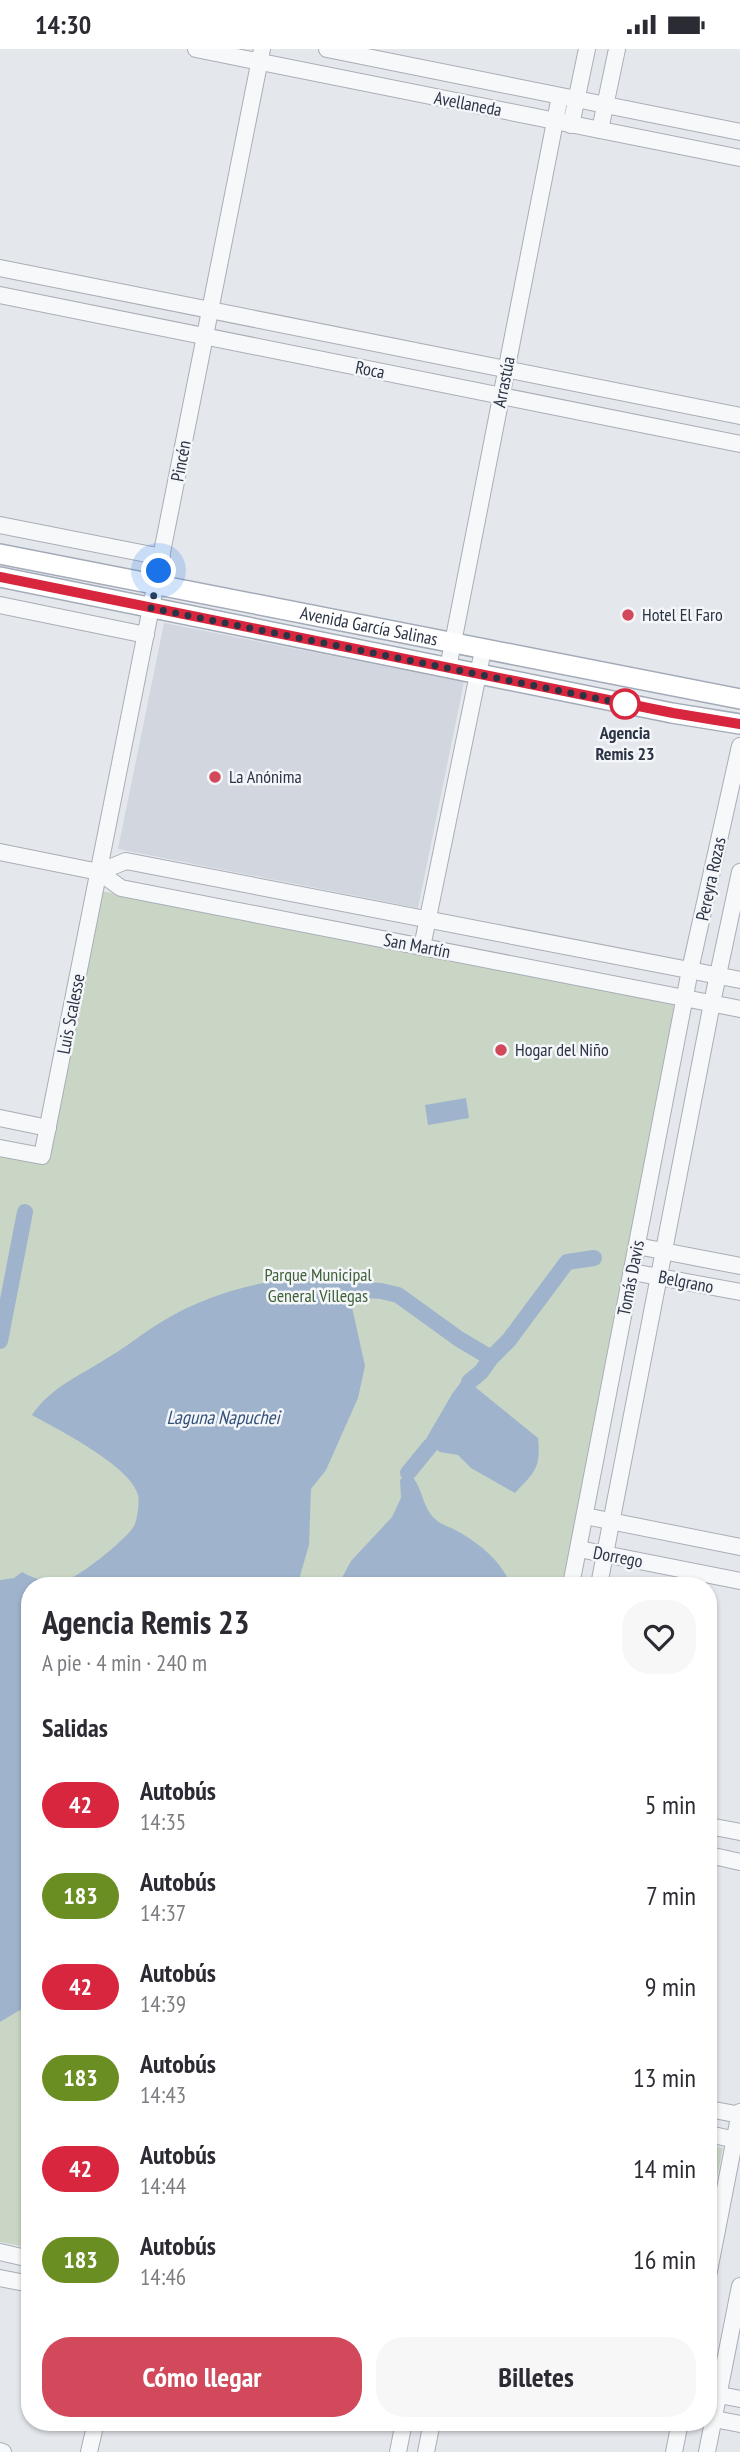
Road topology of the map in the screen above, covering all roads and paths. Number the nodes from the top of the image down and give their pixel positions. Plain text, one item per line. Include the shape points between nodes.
1 (196, 49) edge
2 (327, 49) edge
3 (587, 49) edge
4 (617, 49) edge
5 (261, 55) edge
6 (560, 96) junction
7 (577, 99) junction
8 (606, 105) junction
9 (563, 123) junction
10 (600, 130) junction
11 (740, 132) edge
12 (740, 158) edge
13 (0, 268) edge
14 (0, 295) edge
15 (211, 310) junction
16 (206, 337) junction
17 (506, 369) junction
18 (501, 396) junction
19 (740, 416) edge
20 (740, 444) edge
21 (0, 525) edge
22 (0, 554) edge
23 (162, 557) junction
24 (0, 577) edge
25 (156, 585) junction
26 (0, 605) edge
27 (151, 608) junction
28 (146, 635) junction
29 (453, 644) junction
30 (483, 650) junction
31 (448, 668) junction
32 (478, 674) junction
33 (740, 699) edge
34 (740, 724) edge
35 (740, 746) edge
36 (0, 852) edge
37 (99, 872) junction
38 (740, 872) edge
39 (427, 919) junction
40 (422, 947) junction
41 (690, 970) junction
42 (717, 975) junction
43 (740, 980) edge
44 (685, 998) junction
45 (712, 1003) junction
46 (740, 1009) edge
47 (0, 1118) edge
48 (48, 1128) junction
49 (0, 1148) edge
50 (637, 1246) junction
51 (664, 1251) junction
52 (740, 1266) edge
53 (632, 1272) junction
54 (659, 1277) junction
55 (740, 1292) edge
56 (585, 1516) junction
57 (611, 1521) junction
58 (740, 1547) edge
59 (579, 1549) junction
60 (605, 1554) junction
61 (573, 1577) edge
62 (601, 1577) edge
63 (740, 1581) edge
64 (717, 1828) edge
65 (740, 1832) edge
66 (717, 1858) edge
67 (740, 1862) edge
68 (717, 2110) edge
69 (740, 2114) edge
70 (717, 2136) edge
71 (737, 2140) edge
72 (717, 2233) edge
73 (0, 2252) edge
74 (21, 2257) edge
75 (0, 2278) edge
76 (21, 2282) edge
77 (740, 2287) edge
78 (717, 2382) edge
79 (717, 2395) edge
80 (740, 2399) edge
81 (717, 2420) edge
82 (740, 2424) edge
83 (94, 2431) edge
84 (402, 2431) edge
85 (430, 2431) edge
86 (678, 2431) edge
87 (710, 2431) edge
88 (89, 2452) edge
89 (398, 2452) edge
90 (426, 2452) edge
91 (674, 2452) edge
92 (707, 2452) edge

1 - 5 street, Avellaneda
2 - 6 street, Avellaneda
3 - 7 street, Arrastúa
4 - 8 street
5 - 9 street, Avellaneda
5 - 15 street, Pincén
6 - 7 street, Avellaneda
6 - 9 street, Arrastúa
7 - 8 street, Avellaneda
7 - 9 street, Arrastúa
8 - 10 street
8 - 11 street, Avellaneda
9 - 10 street, Avellaneda
9 - 17 street, Arrastúa
10 - 12 street, Avellaneda
13 - 15 street, Roca
14 - 16 street, Roca
15 - 16 street, Pincén
15 - 17 street, Roca
16 - 18 street, Roca
16 - 23 street, Pincén
17 - 18 street, Arrastúa
17 - 19 street, Roca
18 - 20 street, Roca
18 - 29 street, Arrastúa
21 - 23 street
22 - 25 main road, Avenida García Salinas
23 - 25 street, Pincén
24 - 27 main road, Avenida García Salinas
25 - 27 street, Pincén
25 - 29 main road, Avenida García Salinas
26 - 28 street
27 - 28 street, Pincén
27 - 31 main road, Avenida García Salinas
28 - 37 street, Pincén
29 - 30 main road, Avenida García Salinas
29 - 31 street, Arrastúa
30 - 32 street
30 - 33 main road, Avenida García Salinas
31 - 32 main road, Avenida García Salinas
32 - 34 main road, Avenida García Salinas
32 - 39 street
35 - 41 street, Pereyra Rozas
36 - 37 street, San Martín
37 - 39 street, San Martín via 126,861
37 - 40 street, San Martín via 121,888
37 - 48 street, Luis Scalesse
38 - 42 street, Pereyra Rozas
39 - 40 street
39 - 41 street, San Martín
40 - 44 street, San Martín
41 - 42 street, San Martín
41 - 44 street, Tomás Davis
42 - 43 street, San Martín
42 - 45 street, Tomás Davis
44 - 45 street, San Martín
44 - 50 street, Tomás Davis
45 - 46 street, San Martín
45 - 51 street, Tomás Davis
47 - 48 street
48 - 49 street, Luis Scalesse via 42,1156
50 - 51 street, Belgrano
50 - 53 street, Tomás Davis
51 - 52 street, Belgrano
51 - 54 street, Tomás Davis
53 - 54 street, Belgrano
53 - 56 street, Tomás Davis
54 - 55 street, Belgrano
54 - 57 street, Tomás Davis
56 - 57 street, Dorrego
56 - 59 street, Tomás Davis
57 - 58 street, Dorrego
57 - 60 street, Tomás Davis
59 - 60 street, Dorrego
59 - 61 street, Tomás Davis
60 - 62 street, Tomás Davis
60 - 63 street, Dorrego
64 - 65 street
66 - 67 street
68 - 69 street
69 - 71 street
70 - 71 street
71 - 72 street
73 - 74 street
75 - 76 street
77 - 78 street
79 - 80 street
81 - 82 street
83 - 88 street
84 - 89 street
85 - 90 street
86 - 91 street
87 - 92 street

